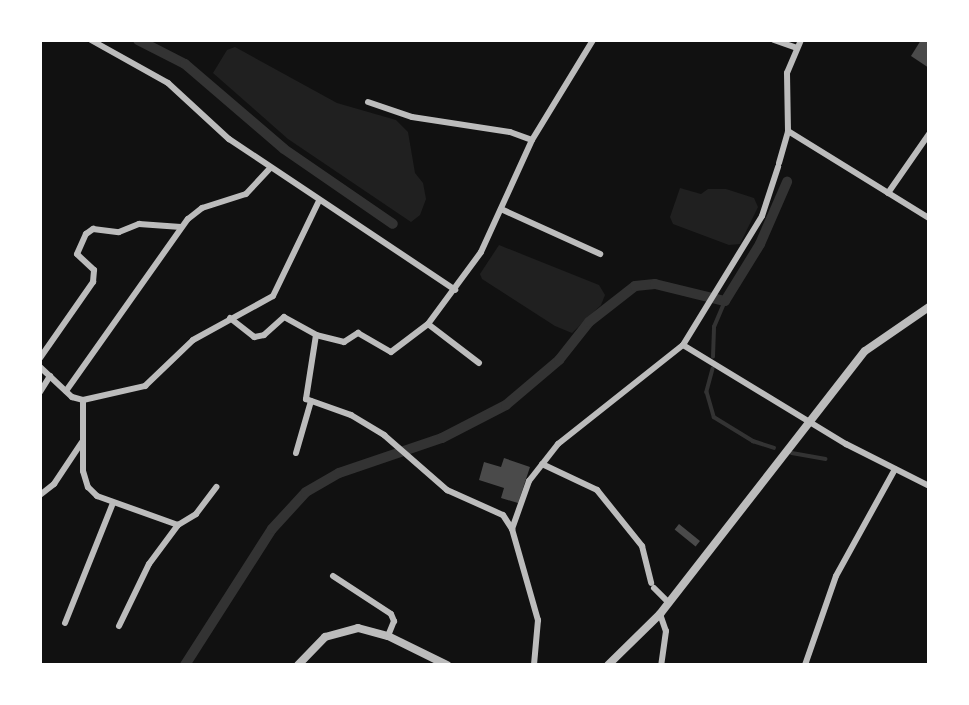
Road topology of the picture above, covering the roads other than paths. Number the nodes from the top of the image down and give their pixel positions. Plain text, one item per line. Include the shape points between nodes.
1 (91, 40) edge
2 (593, 40) edge
3 (774, 40) edge
4 (801, 40) edge
5 (797, 48) junction
6 (368, 102) dead end
7 (788, 131) junction
8 (929, 134) edge
9 (532, 140) junction
10 (270, 168) junction
11 (888, 193) junction
12 (319, 201) junction
13 (501, 209) junction
14 (929, 218) edge
15 (181, 227) junction
16 (600, 254) dead end
17 (455, 290) junction
18 (929, 307) edge
19 (230, 318) junction
20 (429, 324) junction
21 (316, 335) junction
22 (683, 345) junction
23 (40, 358) edge
24 (479, 363) dead end
25 (40, 367) edge
26 (50, 376) junction
27 (66, 391) junction
28 (40, 392) edge
29 (83, 400) junction
30 (311, 401) junction
31 (807, 421) junction
32 (83, 441) junction
33 (296, 453) dead end
34 (542, 464) junction
35 (895, 469) junction
36 (929, 486) edge
37 (216, 487) dead end
38 (40, 495) edge
39 (113, 503) junction
40 (178, 525) junction
41 (512, 529) junction
42 (334, 576) dead end
43 (668, 602) junction
44 (660, 614) junction
45 (65, 624) dead end
46 (119, 626) dead end
47 (388, 636) junction
48 (298, 665) edge
49 (447, 665) edge
50 (534, 665) edge
51 (608, 665) edge
52 (661, 665) edge
53 (805, 665) edge

1 - 10 street via 168,83 229,139
2 - 9 street
3 - 5 street
4 - 5 street
5 - 7 street via 787,73
6 - 9 street via 384,111 510,132
7 - 11 street
7 - 22 street via 762,216
8 - 11 street
9 - 13 street
10 - 12 street
10 - 15 street via 246,194 202,208
11 - 14 street
12 - 17 street
12 - 19 street via 280,288
13 - 16 street
13 - 17 street via 481,252
15 - 23 street via 139,224 119,232 93,229 86,234 77,254 94,270 93,282
15 - 27 street
17 - 20 street
18 - 31 street via 865,351
19 - 21 street via 254,337 264,335 284,317
19 - 29 street via 193,340 145,386
20 - 21 street via 391,352 358,333 344,342
20 - 24 street
21 - 30 street via 318,343 304,395
22 - 31 street
22 - 34 street via 558,444
25 - 26 street
26 - 27 street
26 - 28 street
27 - 29 street
29 - 32 street
30 - 33 street
30 - 41 street via 351,415 394,443 447,490 503,515
31 - 35 street
31 - 43 street
32 - 38 street via 54,484
32 - 39 street via 88,487
34 - 41 street via 529,481
34 - 43 street via 597,490 642,546 652,586
35 - 36 street
35 - 53 street via 836,576
37 - 40 street via 196,514
39 - 40 street
39 - 45 street
40 - 46 street via 149,564
41 - 50 street via 538,620
42 - 47 street via 391,614 394,621
43 - 44 street
44 - 51 street
44 - 52 street via 666,631
47 - 48 street via 358,628 340,630 312,647
47 - 49 street

